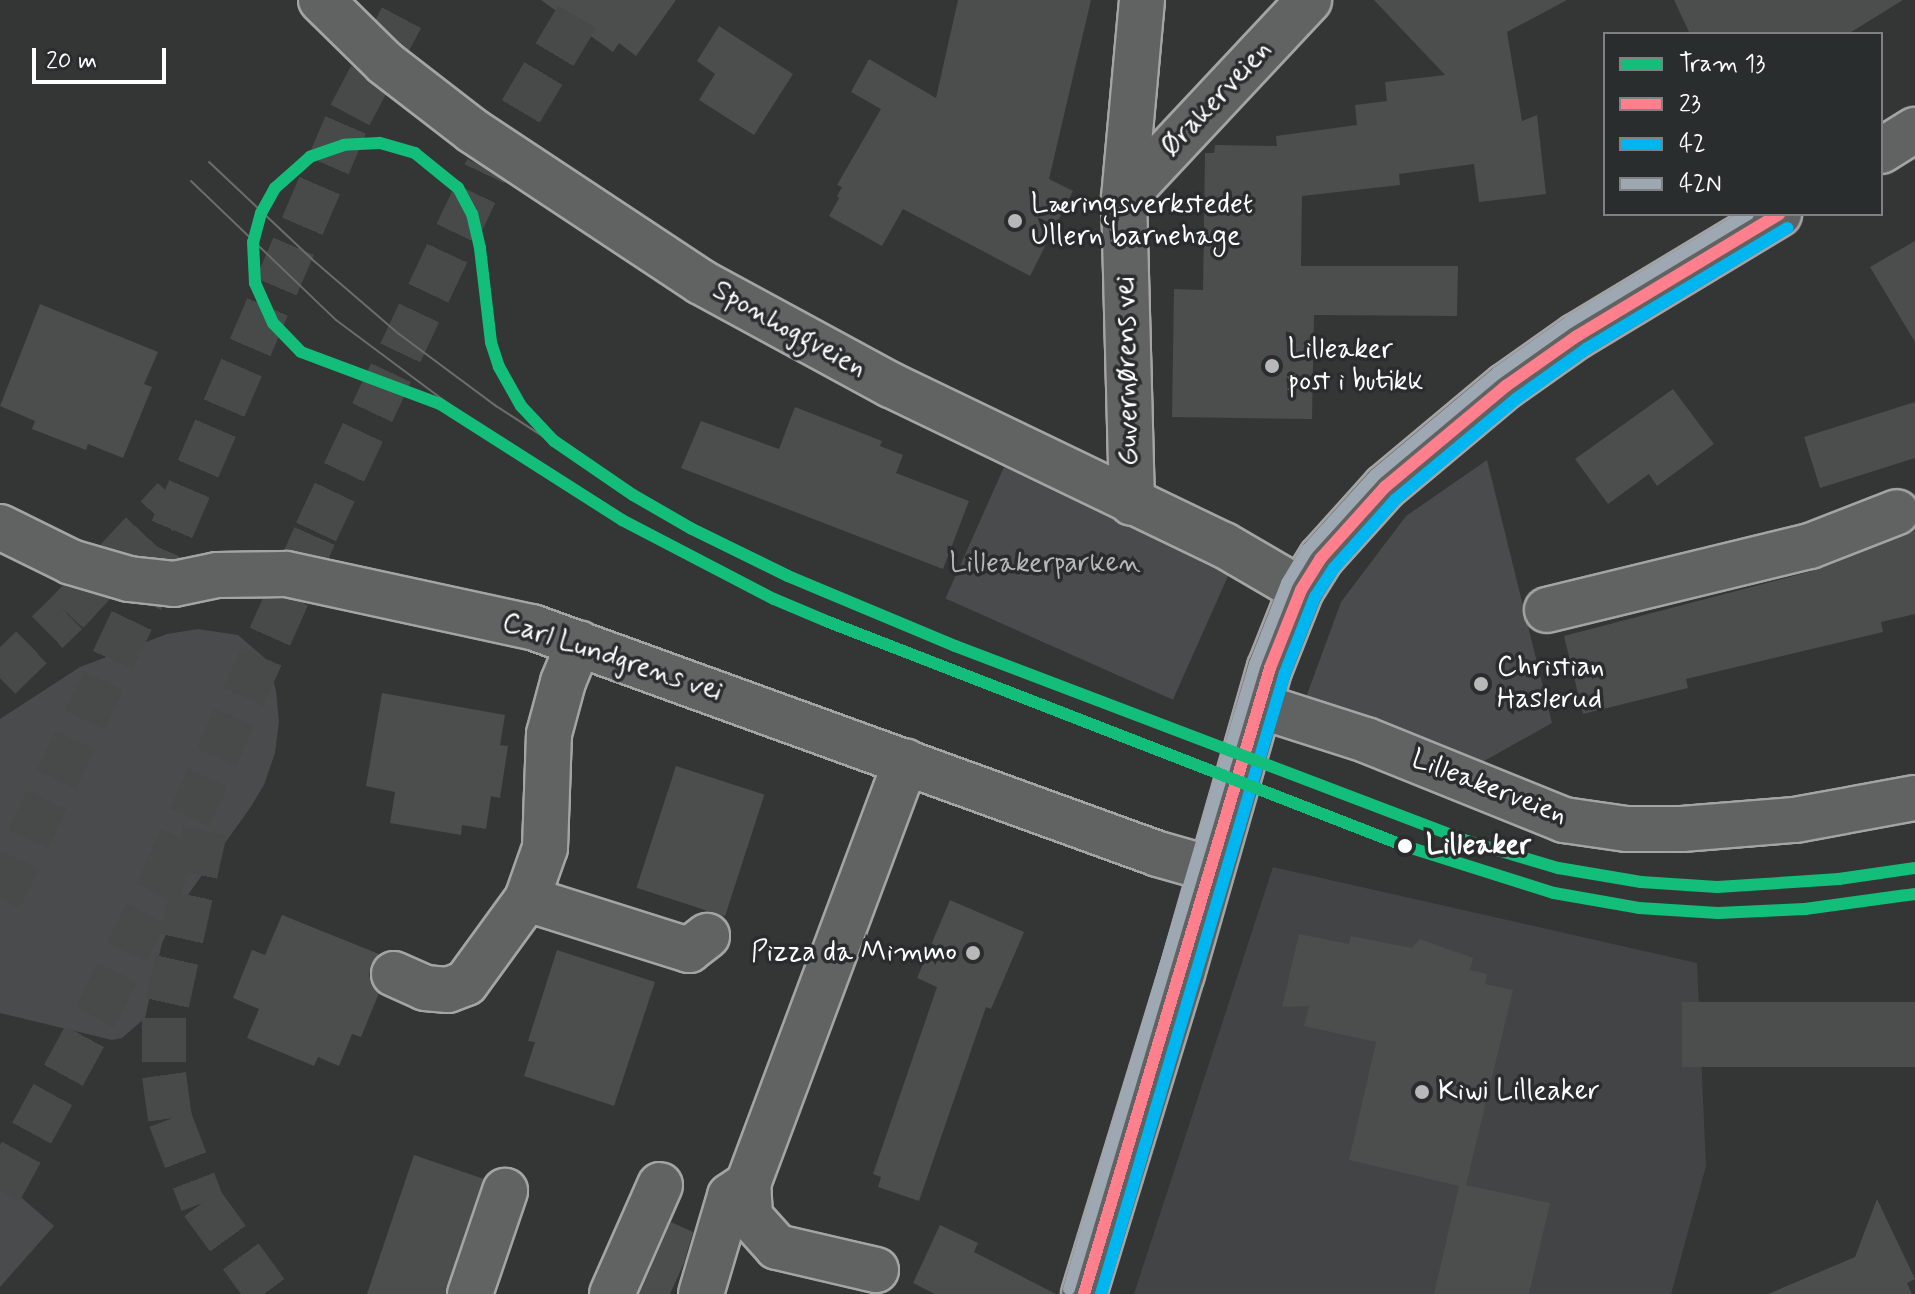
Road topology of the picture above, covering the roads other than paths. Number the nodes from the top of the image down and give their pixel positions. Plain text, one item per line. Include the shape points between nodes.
1 (321, 0) edge
2 (1142, 0) edge
3 (1309, 0) edge
4 (1915, 130) edge
5 (1883, 150) edge
6 (1124, 198) junction
7 (1776, 216) edge
8 (1132, 503) junction
9 (1897, 512) dead end
10 (0, 527) edge
11 (1301, 590) junction
12 (1547, 610) dead end
13 (579, 643) junction
14 (1260, 706) junction
15 (906, 762) junction
16 (1915, 798) edge
17 (1211, 869) junction
18 (527, 899) junction
19 (707, 936) dead end
20 (394, 974) dead end
21 (748, 1184) junction
22 (660, 1185) dead end
23 (505, 1191) dead end
24 (876, 1270) dead end
25 (470, 1294) edge
26 (612, 1294) edge
27 (701, 1294) edge
28 (1084, 1294) edge

1 - 8 street, Sponhoggveien via 385,63 473,131 701,282 891,385
2 - 6 street, Guvernørens vei
3 - 6 street, Ørakerveien
4 - 5 street
6 - 8 street, Guvernørens vei
7 - 11 street via 1577,336 1506,386 1385,487 1339,534
8 - 11 street, Sponhoggveien via 1233,550
9 - 12 street via 1810,546
10 - 13 street, Carl Lundgrens vei via 71,562 129,579 174,584 217,575 286,574 532,627
11 - 14 street
13 - 15 street, Carl Lundgrens vei
13 - 18 street via 549,734 545,848
14 - 16 street, Lilleakerveien via 1366,740 1564,820 1626,829 1795,820
14 - 17 street
15 - 17 street, Carl Lundgrens vei
15 - 21 street
17 - 28 street
18 - 19 street via 689,950
18 - 20 street via 466,983 448,990 425,988
21 - 24 street via 750,1217 777,1247
21 - 27 street via 730,1196
22 - 26 street
23 - 25 street

